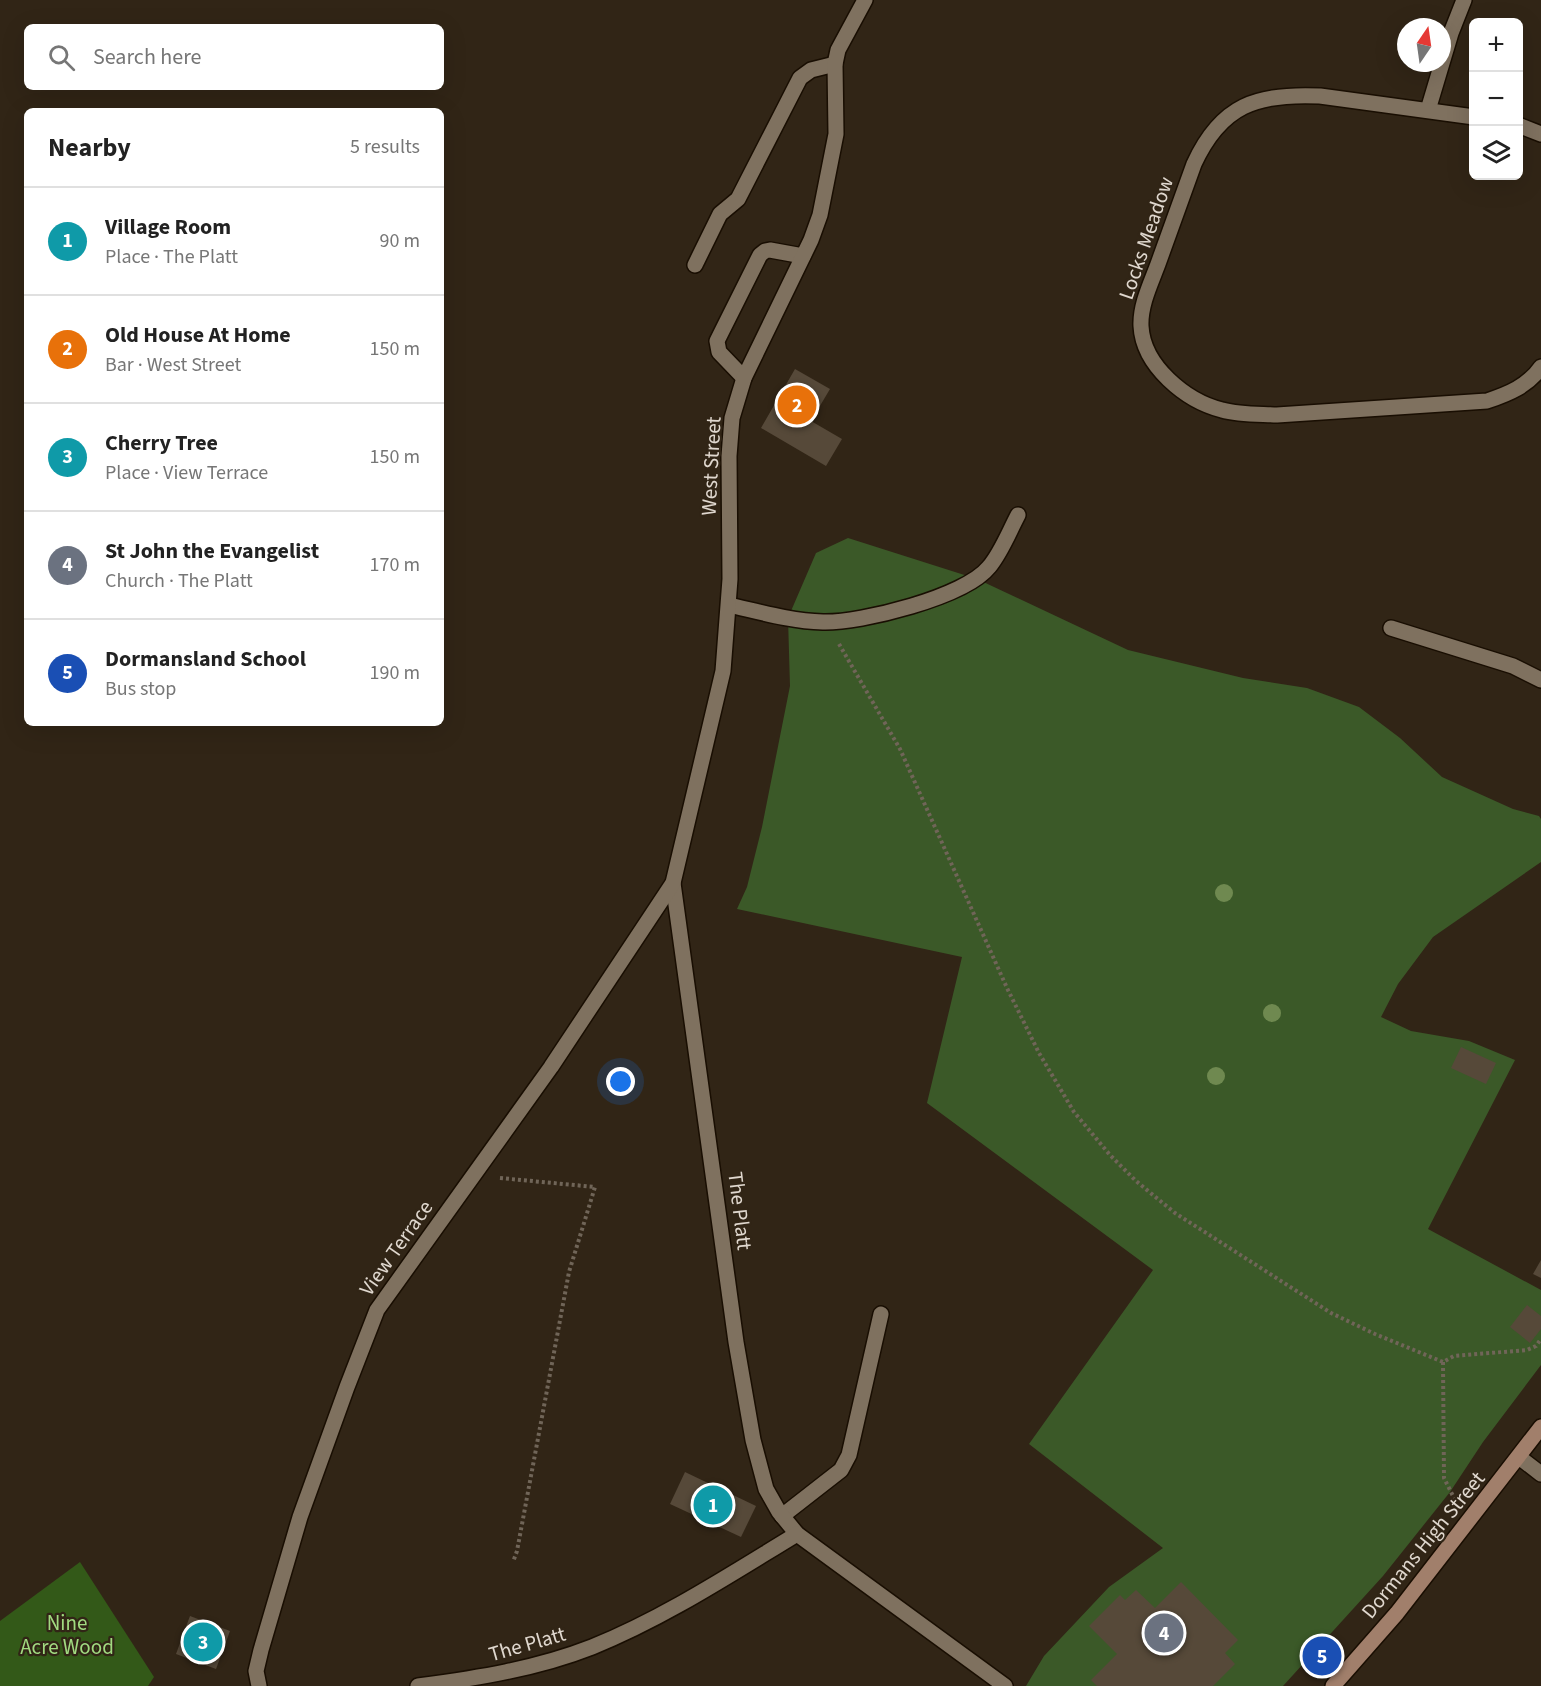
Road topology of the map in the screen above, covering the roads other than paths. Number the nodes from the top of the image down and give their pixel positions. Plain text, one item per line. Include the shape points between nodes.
1 (865, 0) edge
2 (1464, 0) edge
3 (835, 64) junction
4 (1428, 110) junction
5 (1469, 116) edge
6 (1521, 126) edge
7 (1541, 134) edge
8 (803, 256) junction
9 (695, 265) dead end
10 (1541, 367) edge
11 (744, 378) junction
12 (1018, 515) dead end
13 (729, 605) junction
14 (1391, 628) dead end
15 (1541, 680) edge
16 (673, 884) junction
17 (881, 1314) dead end
18 (1541, 1427) edge
19 (1520, 1457) junction
20 (1541, 1474) edge
21 (782, 1516) junction
22 (797, 1534) junction
23 (487, 1681) edge
24 (259, 1686) edge
25 (418, 1686) edge
26 (1005, 1686) edge
27 (1333, 1686) edge

1 - 3 street, West Street via 838,50
2 - 4 street
3 - 8 street, West Street via 836,134 820,215
3 - 9 street via 811,70 800,78 738,199 720,214
4 - 5 street, Locks Meadow
4 - 10 street, Locks Meadow via 1300,95 1262,100 1226,117 1202,146 1194,164 1142,310 1143,339 1155,363 1174,384 1197,400 1222,410 1251,414 1487,401 1529,381
6 - 7 street
8 - 11 street, West Street
8 - 11 street via 770,250 760,255 717,341 719,352
11 - 13 street, West Street via 732,418 730,446
12 - 13 street via 990,567 977,579 914,606 826,622
13 - 16 street, West Street via 723,671
14 - 15 street via 1513,666
16 - 21 street, The Platt via 753,1440 766,1489
16 - 24 street, View Terrace via 551,1067 377,1310 300,1517 261,1650 256,1671
17 - 21 street via 849,1455 841,1470
18 - 19 street, Dormans High Street
19 - 20 street
19 - 27 street, Dormans High Street via 1397,1613
21 - 22 street, The Platt
22 - 23 street, The Platt via 641,1625 591,1647
22 - 26 street, The Platt
23 - 25 street, The Platt

